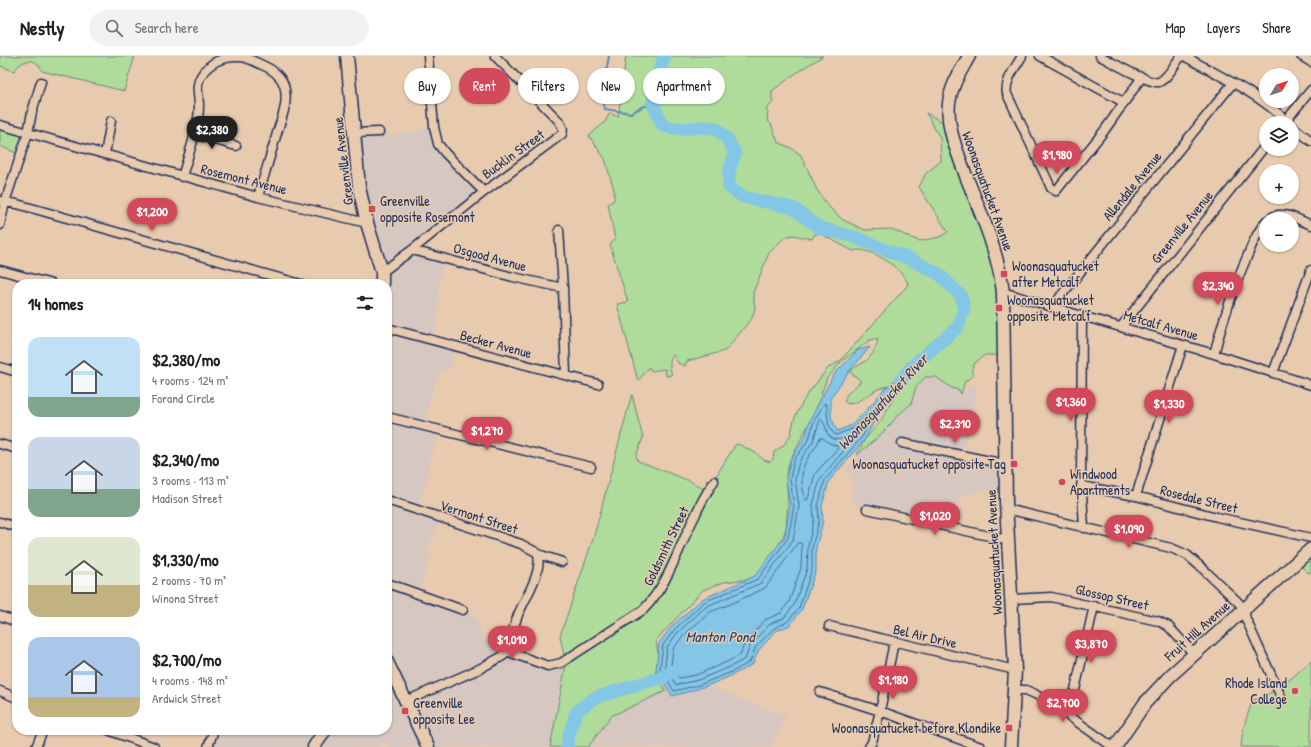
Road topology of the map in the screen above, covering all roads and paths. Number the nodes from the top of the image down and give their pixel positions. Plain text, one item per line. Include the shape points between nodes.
1 (347, 56) edge
2 (428, 56) edge
3 (495, 56) edge
4 (969, 56) edge
5 (1022, 56) edge
6 (1040, 56) edge
7 (1100, 56) edge
8 (1181, 56) edge
9 (1184, 56) edge
10 (1301, 56) edge
11 (1311, 62) edge
12 (1142, 77) junction
13 (40, 82) dead end
14 (1233, 83) junction
15 (1311, 90) edge
16 (1123, 102) junction
17 (1282, 116) edge
18 (1293, 116) edge
19 (111, 122) dead end
20 (0, 125) edge
21 (379, 132) dead end
22 (1299, 132) edge
23 (28, 133) junction
24 (354, 133) junction
25 (194, 134) junction
26 (1311, 141) edge
27 (236, 146) dead end
28 (105, 154) junction
29 (1259, 154) edge
30 (182, 177) junction
31 (484, 192) junction
32 (258, 197) junction
33 (3, 202) edge
34 (1299, 220) edge
35 (367, 223) junction
36 (0, 225) edge
37 (1311, 225) edge
38 (559, 230) dead end
39 (1259, 231) edge
40 (412, 250) junction
41 (0, 270) edge
42 (1311, 270) edge
43 (382, 278) edge
44 (33, 279) edge
45 (283, 279) edge
46 (563, 288) junction
47 (1003, 292) junction
48 (1054, 307) junction
49 (1082, 316) junction
50 (1121, 327) junction
51 (392, 329) edge
52 (1183, 345) junction
53 (1214, 354) junction
54 (0, 367) edge
55 (12, 371) edge
56 (1273, 373) junction
57 (566, 375) junction
58 (598, 384) dead end
59 (1311, 385) edge
60 (392, 418) edge
61 (902, 443) dead end
62 (0, 444) edge
63 (12, 448) edge
64 (1005, 464) junction
65 (591, 467) dead end
66 (714, 481) dead end
67 (1081, 486) junction
68 (1136, 496) junction
69 (392, 502) edge
70 (867, 509) dead end
71 (1006, 509) junction
72 (0, 522) edge
73 (12, 526) edge
74 (1084, 528) junction
75 (1311, 538) edge
76 (1007, 540) junction
77 (1311, 549) edge
78 (538, 554) junction
79 (562, 562) dead end
80 (392, 585) edge
81 (1012, 599) junction
82 (1094, 606) junction
83 (1244, 609) junction
84 (463, 610) dead end
85 (0, 616) edge
86 (12, 620) edge
87 (829, 626) dead end
88 (894, 642) junction
89 (506, 651) junction
90 (1194, 654) junction
91 (1015, 670) junction
92 (392, 681) edge
93 (1015, 690) junction
94 (0, 691) edge
95 (820, 692) dead end
96 (12, 696) edge
97 (1282, 699) dead end
98 (406, 701) junction
99 (880, 711) junction
100 (1066, 714) junction
101 (41, 735) edge
102 (122, 735) edge
103 (212, 735) edge
104 (322, 735) edge
105 (36, 747) edge
106 (154, 747) edge
107 (208, 747) edge
108 (314, 747) edge
109 (428, 747) edge
110 (869, 747) edge
111 (981, 747) edge
112 (1011, 747) edge
113 (1114, 747) edge

1 - 24 street, Greenville Avenue
2 - 31 street via 434,127 438,144
3 - 31 street, Bucklin Street via 559,122 563,130 562,134
4 - 47 street, Woonasquatucket Avenue via 952,88 949,103 951,133 995,252
5 - 16 street via 1010,78 1007,94 1047,179 1056,190 1104,131
6 - 16 street
7 - 12 street
8 - 12 street via 1161,81 1151,82
9 - 14 street
10 - 11 street
12 - 16 street
13 - 23 street
14 - 17 street
14 - 48 street, Allendale Avenue
15 - 18 street
19 - 28 street
20 - 23 street, Rosemont Avenue
21 - 24 street
22 - 26 street
23 - 28 street, Rosemont Avenue
23 - 33 street
24 - 35 street, Greenville Avenue via 359,187
25 - 27 street
25 - 30 street
25 - 32 street via 199,111 198,82 209,65 228,58 241,57 267,67 276,74 284,84 286,103
28 - 30 street, Rosemont Avenue
29 - 50 street, Greenville Avenue
30 - 32 street, Rosemont Avenue
31 - 40 street, Bucklin Street
32 - 35 street, Rosemont Avenue
33 - 36 street
33 - 45 street
34 - 37 street
35 - 43 street, Greenville Avenue
38 - 46 street
39 - 53 street via 1229,303
40 - 43 street, Bucklin Street
40 - 46 street, Osgood Avenue
41 - 44 street
42 - 56 street
46 - 57 street
47 - 48 street, Metcalf Avenue
47 - 64 street, Woonasquatucket Avenue
48 - 49 street, Metcalf Avenue
49 - 50 street, Metcalf Avenue
49 - 67 street
50 - 52 street, Metcalf Avenue
51 - 57 street, Becker Avenue
52 - 53 street, Metcalf Avenue
52 - 68 street
53 - 56 street, Metcalf Avenue
54 - 55 street
56 - 59 street, Metcalf Avenue
57 - 58 street, Becker Avenue
60 - 65 street
61 - 64 street
62 - 63 street
64 - 71 street, Woonasquatucket Avenue
66 - 89 street, Goldsmith Street via 694,516 667,576 653,600 643,610 553,665 541,664
67 - 68 street, Rosedale Street
67 - 74 street
68 - 75 street, Rosedale Street
69 - 78 street, Vermont Street via 521,544
70 - 76 street
71 - 74 street
71 - 76 street, Woonasquatucket Avenue
72 - 73 street
74 - 83 street via 1171,548 1187,555
76 - 81 street, Woonasquatucket Avenue
77 - 83 street, Fruit Hill Avenue
78 - 79 street, Vermont Street
78 - 89 street via 532,585 521,607
80 - 84 street
81 - 82 street, Glossop Street via 1051,597
81 - 91 street, Woonasquatucket Avenue
82 - 90 street, Glossop Street via 1158,621 1168,626
82 - 100 street via 1072,703
83 - 90 street, Fruit Hill Avenue
83 - 97 street via 1246,619
85 - 86 street
87 - 88 street, Bel Air Drive
88 - 91 street, Bel Air Drive
88 - 99 street
89 - 98 street via 503,656 479,669
90 - 113 street, Fruit Hill Avenue via 1145,703
91 - 93 street, Woonasquatucket Avenue
92 - 98 street
93 - 100 street via 1026,690 1035,694
93 - 112 street, Woonasquatucket Avenue
94 - 96 street
95 - 99 street
98 - 109 street
99 - 110 street
99 - 111 street
100 - 113 street
101 - 105 street
102 - 106 street
103 - 107 street
104 - 108 street

